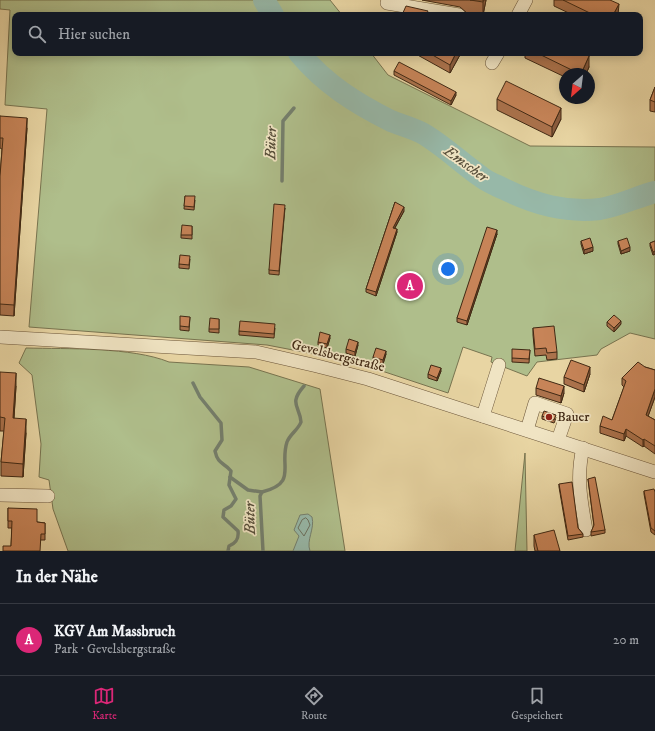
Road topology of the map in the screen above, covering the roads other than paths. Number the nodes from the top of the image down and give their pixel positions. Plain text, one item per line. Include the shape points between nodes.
1 (526, 0) edge
2 (387, 3) dead end
3 (440, 12) edge
4 (520, 12) edge
5 (0, 337) edge
6 (499, 365) dead end
7 (483, 416) junction
8 (527, 430) junction
9 (558, 440) junction
10 (583, 448) junction
11 (655, 472) edge
12 (0, 495) edge
13 (48, 496) dead end
14 (586, 530) dead end

1 - 4 street
2 - 3 street
5 - 7 street, Gevelsbergstraße via 256,352 340,371
6 - 7 street
7 - 8 street, Gevelsbergstraße
8 - 9 street, Gevelsbergstraße
8 - 9 street via 535,403 567,414
9 - 10 street, Gevelsbergstraße
10 - 11 street, Gevelsbergstraße
10 - 14 street via 578,484
12 - 13 street

